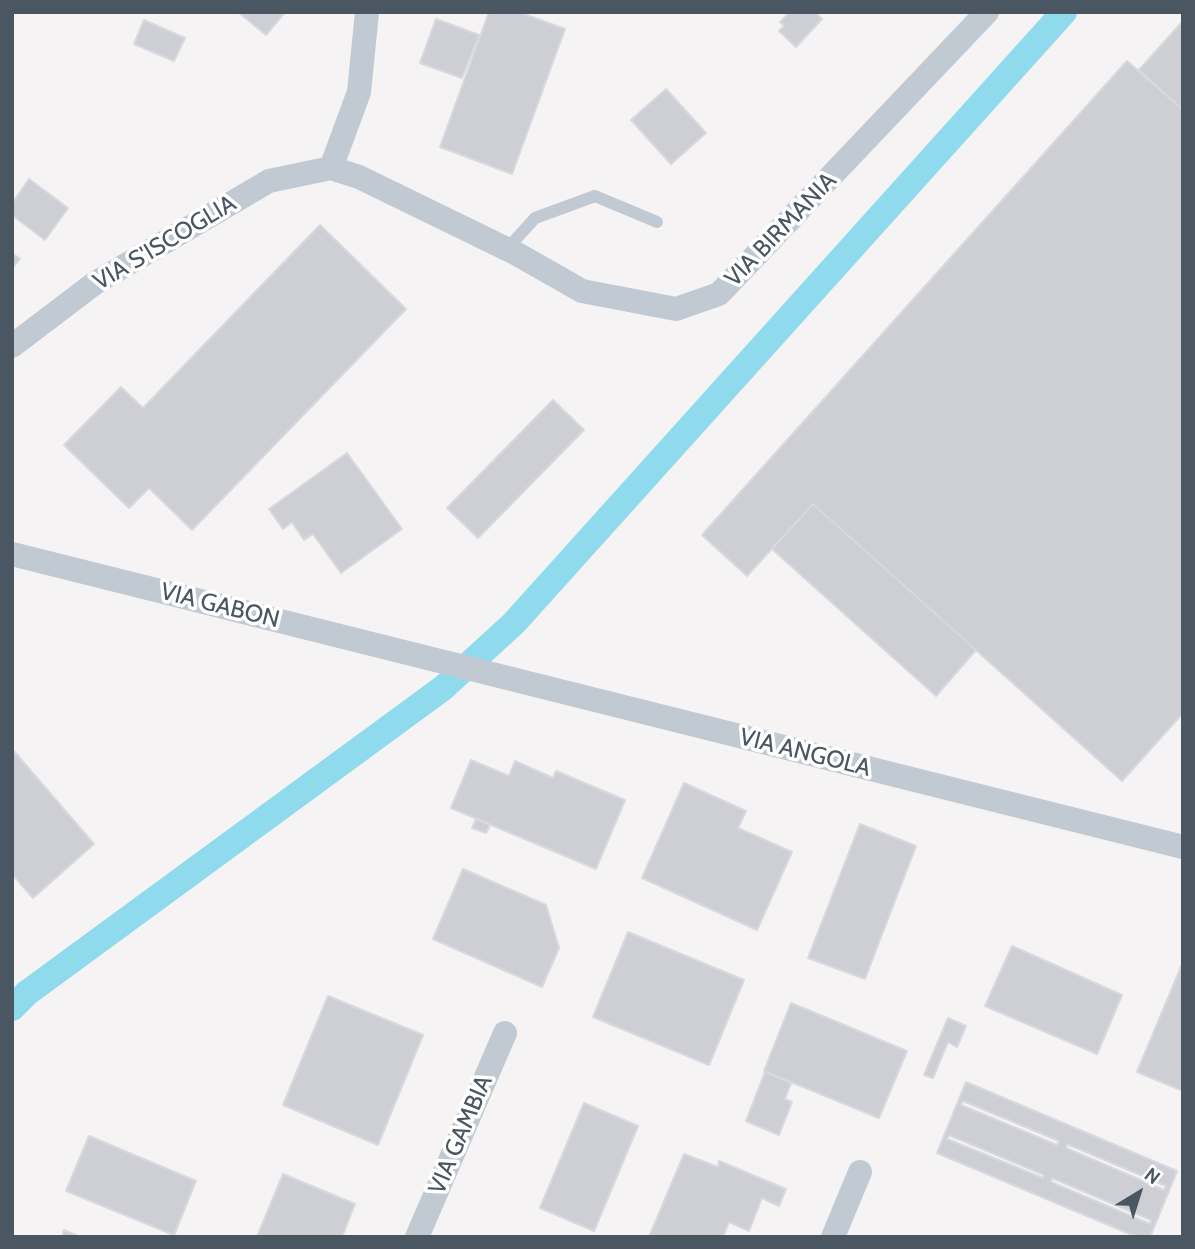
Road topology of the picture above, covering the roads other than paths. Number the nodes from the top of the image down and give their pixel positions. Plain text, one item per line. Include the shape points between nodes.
1 (367, 12) edge
2 (986, 12) edge
3 (331, 168) junction
4 (657, 222) dead end
5 (508, 249) junction
6 (12, 346) edge
7 (12, 554) edge
8 (428, 659) joint
9 (1183, 847) edge
10 (505, 1033) dead end
11 (860, 1172) dead end
12 (417, 1237) edge
13 (833, 1237) edge

1 - 3 street via 359,92
2 - 5 street, VIA BIRMANIA via 719,294 676,309 582,291
3 - 5 street, VIA BIRMANIA
3 - 6 street, VIA S'ISCOGLIA via 269,181 95,283
4 - 5 lane via 595,196 535,218
7 - 8 street, VIA GABON
8 - 9 street, VIA ANGOLA
10 - 12 street, VIA GAMBIA
11 - 13 street

